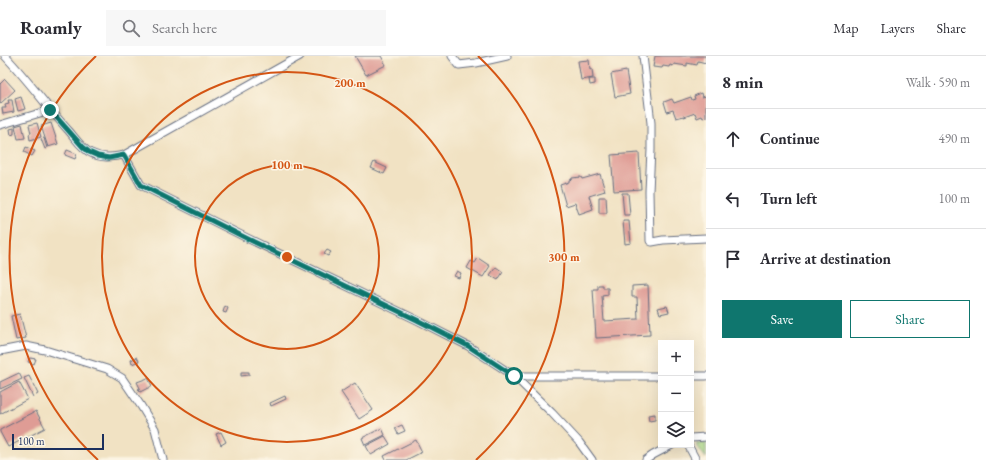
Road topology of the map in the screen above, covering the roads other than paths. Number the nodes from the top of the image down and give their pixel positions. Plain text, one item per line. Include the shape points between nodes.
1 (5, 56) edge
2 (300, 56) edge
3 (452, 56) edge
4 (507, 56) edge
5 (643, 56) edge
6 (50, 110) junction
7 (0, 126) edge
8 (124, 155) junction
9 (706, 238) edge
10 (0, 351) edge
11 (514, 376) junction
12 (658, 376) edge
13 (694, 376) edge
14 (706, 376) edge
15 (706, 437) edge
16 (694, 438) edge
17 (666, 448) edge
18 (690, 448) edge
19 (163, 460) edge
20 (592, 460) edge
21 (646, 460) edge
22 (696, 460) edge

1 - 6 street
2 - 8 street
3 - 4 street via 459,65
5 - 9 street via 651,123 650,240 652,242
6 - 7 street
6 - 8 street via 89,152 109,158
8 - 11 street via 141,185 468,346
10 - 19 street via 26,346 45,350 106,369 122,378 155,429
11 - 12 street
11 - 20 street via 558,419
13 - 14 street
15 - 16 street
17 - 21 street
18 - 22 street

